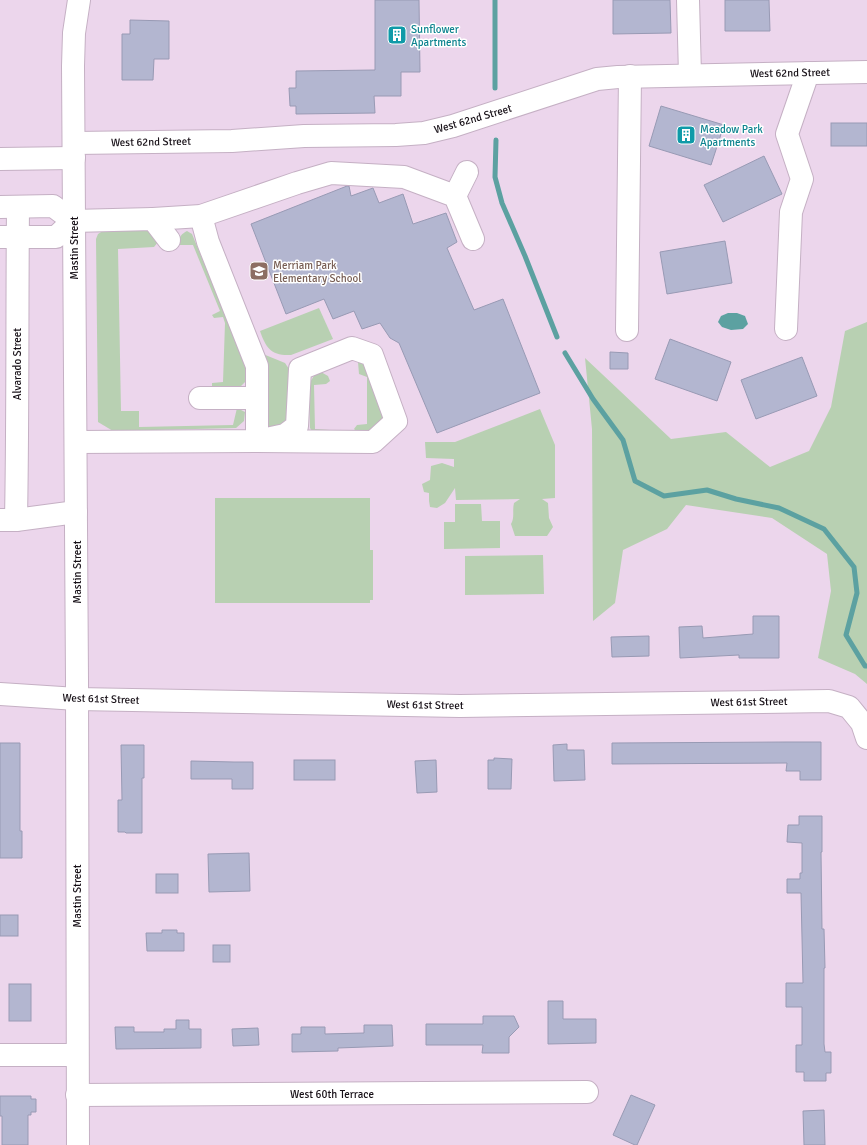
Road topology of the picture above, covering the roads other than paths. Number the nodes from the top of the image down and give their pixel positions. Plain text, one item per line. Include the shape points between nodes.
1 (79, 0) edge
2 (688, 0) edge
3 (867, 72) edge
4 (808, 73) junction
5 (690, 75) junction
6 (630, 76) junction
7 (74, 150) junction
8 (0, 159) edge
9 (466, 172) dead end
10 (455, 196) junction
11 (9, 207) edge
12 (201, 216) junction
13 (153, 219) junction
14 (74, 221) junction
15 (9, 237) edge
16 (473, 239) dead end
17 (169, 240) dead end
18 (627, 330) dead end
19 (786, 330) dead end
20 (200, 398) dead end
21 (256, 398) junction
22 (257, 441) junction
23 (76, 442) junction
24 (76, 512) junction
25 (8, 520) edge
26 (0, 694) edge
27 (77, 699) junction
28 (867, 738) edge
29 (0, 1055) edge
30 (77, 1055) junction
31 (587, 1092) dead end
32 (77, 1095) junction
33 (78, 1145) edge

1 - 7 street, Mastin Street via 74,33
2 - 5 street
3 - 4 street, West 62nd Street
4 - 5 street, West 62nd Street
4 - 19 street via 787,134 802,179 791,212
5 - 6 street, West 62nd Street
6 - 7 street, West 62nd Street via 597,79 424,133 304,136
6 - 18 street
7 - 8 street, West 62nd Street
7 - 14 street, Mastin Street
9 - 10 street
10 - 12 street via 404,177 330,173
10 - 16 street
11 - 14 street via 53,206
11 - 15 street, Alvarado Street
12 - 13 street
12 - 21 street via 208,242 257,366
13 - 14 street
13 - 17 street
14 - 15 street via 56,237
14 - 23 street, Mastin Street
15 - 25 street, Alvarado Street via 17,419
20 - 21 street
21 - 22 street
22 - 22 street via 373,442 396,421 372,355 352,348 300,369 297,426 285,435
22 - 23 street
23 - 24 street, Mastin Street
24 - 25 street
24 - 27 street, Mastin Street
26 - 27 street, West 61st Street
27 - 28 street, West 61st Street via 460,706 829,701 849,707 862,723
27 - 30 street, Mastin Street
29 - 30 street
30 - 32 street, Mastin Street
31 - 32 street, West 60th Terrace
32 - 33 street, Mastin Street

